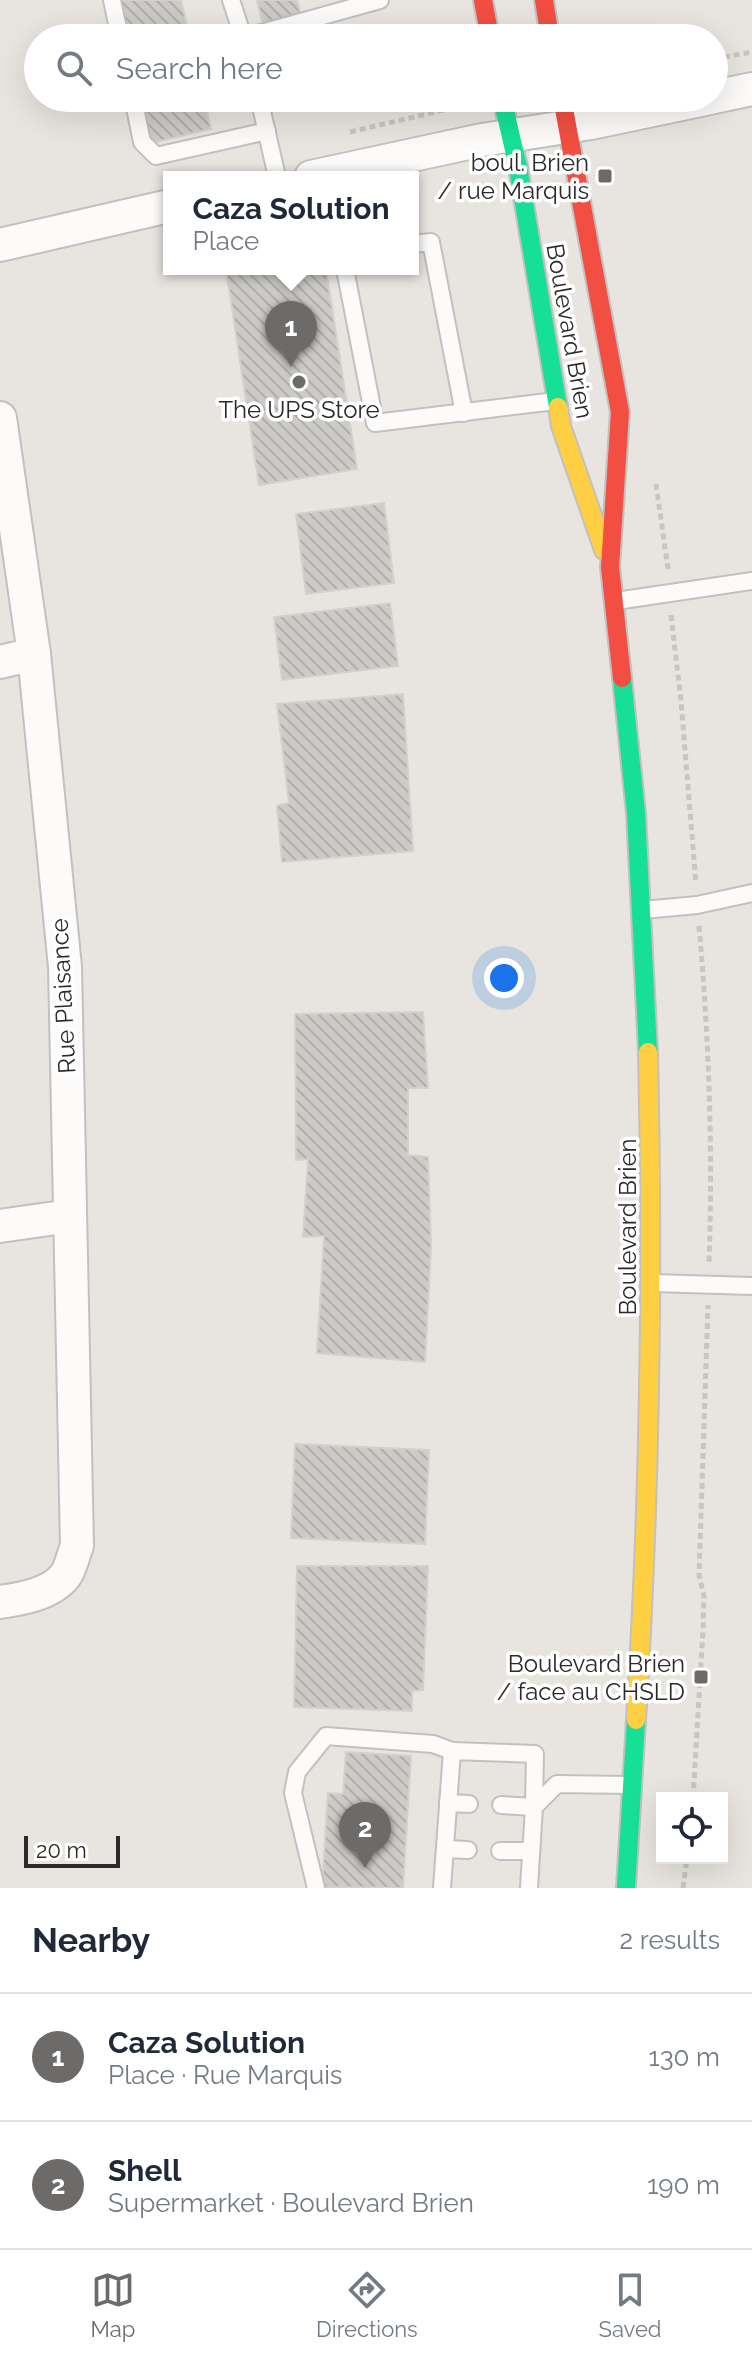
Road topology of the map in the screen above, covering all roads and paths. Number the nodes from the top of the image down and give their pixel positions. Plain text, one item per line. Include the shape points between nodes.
1 (112, 0) edge
2 (231, 0) edge
3 (380, 0) edge
4 (483, 0) edge
5 (544, 0) edge
6 (117, 24) edge
7 (239, 24) edge
8 (291, 24) edge
9 (487, 24) edge
10 (548, 24) edge
11 (752, 52) edge
12 (728, 56) edge
13 (752, 89) edge
14 (728, 94) edge
15 (136, 112) edge
16 (262, 112) edge
17 (441, 112) edge
18 (505, 112) edge
19 (565, 112) edge
20 (644, 112) edge
21 (267, 131) junction
22 (337, 135) dead end
23 (511, 135) junction
24 (276, 171) edge
25 (345, 171) edge
26 (163, 207) edge
27 (419, 243) edge
28 (0, 245) edge
29 (346, 275) edge
30 (557, 400) junction
31 (464, 413) junction
32 (0, 418) edge
33 (610, 567) junction
34 (752, 581) edge
35 (615, 601) junction
36 (673, 627) dead end
37 (34, 654) junction
38 (0, 662) edge
39 (696, 881) dead end
40 (752, 893) edge
41 (642, 910) junction
42 (699, 928) dead end
43 (70, 1216) junction
44 (0, 1226) edge
45 (709, 1262) dead end
46 (651, 1283) junction
47 (752, 1286) edge
48 (708, 1310) dead end
49 (0, 1602) edge
50 (452, 1751) junction
51 (632, 1785) junction
52 (693, 1792) edge
53 (448, 1803) junction
54 (469, 1804) dead end
55 (501, 1805) dead end
56 (534, 1807) junction
57 (445, 1849) junction
58 (468, 1850) dead end
59 (500, 1851) dead end
60 (531, 1851) junction
61 (686, 1864) edge
62 (316, 1888) edge
63 (442, 1888) edge
64 (529, 1888) edge
65 (626, 1888) edge
66 (683, 1888) edge

1 - 6 lane
2 - 7 lane
3 - 8 lane
4 - 9 main road
5 - 10 main road
11 - 12 path
13 - 14 street
15 - 21 lane via 142,142 156,156
16 - 21 lane
17 - 22 path
18 - 23 main road, Boulevard Brien
19 - 20 street via 591,123
19 - 23 street
19 - 33 main road, Boulevard Brien via 620,412
21 - 24 lane
23 - 25 street
23 - 30 main road, Boulevard Brien
26 - 28 street
27 - 31 lane via 431,242
29 - 31 lane via 375,423
30 - 31 lane
30 - 33 main road, Boulevard Brien via 561,426
32 - 37 street, Rue Plaisance
33 - 35 main road, Boulevard Brien
34 - 35 lane
35 - 41 main road, Boulevard Brien
36 - 39 path
37 - 38 street
37 - 43 street, Rue Plaisance via 65,967
40 - 41 lane
41 - 46 main road, Boulevard Brien
42 - 45 path via 711,1101
43 - 44 street
43 - 49 street, Rue Plaisance via 77,1546 65,1576 47,1590
46 - 47 lane
46 - 51 main road, Boulevard Brien via 645,1576
48 - 52 path via 699,1575 704,1607
50 - 53 lane
50 - 56 lane via 535,1754
50 - 62 lane via 433,1744 326,1736 297,1772 293,1793
51 - 56 lane via 557,1784
51 - 65 main road, Boulevard Brien
53 - 54 lane
53 - 57 lane
55 - 56 lane
56 - 60 lane
57 - 58 lane
57 - 63 lane
59 - 60 lane
60 - 64 lane
61 - 66 path

